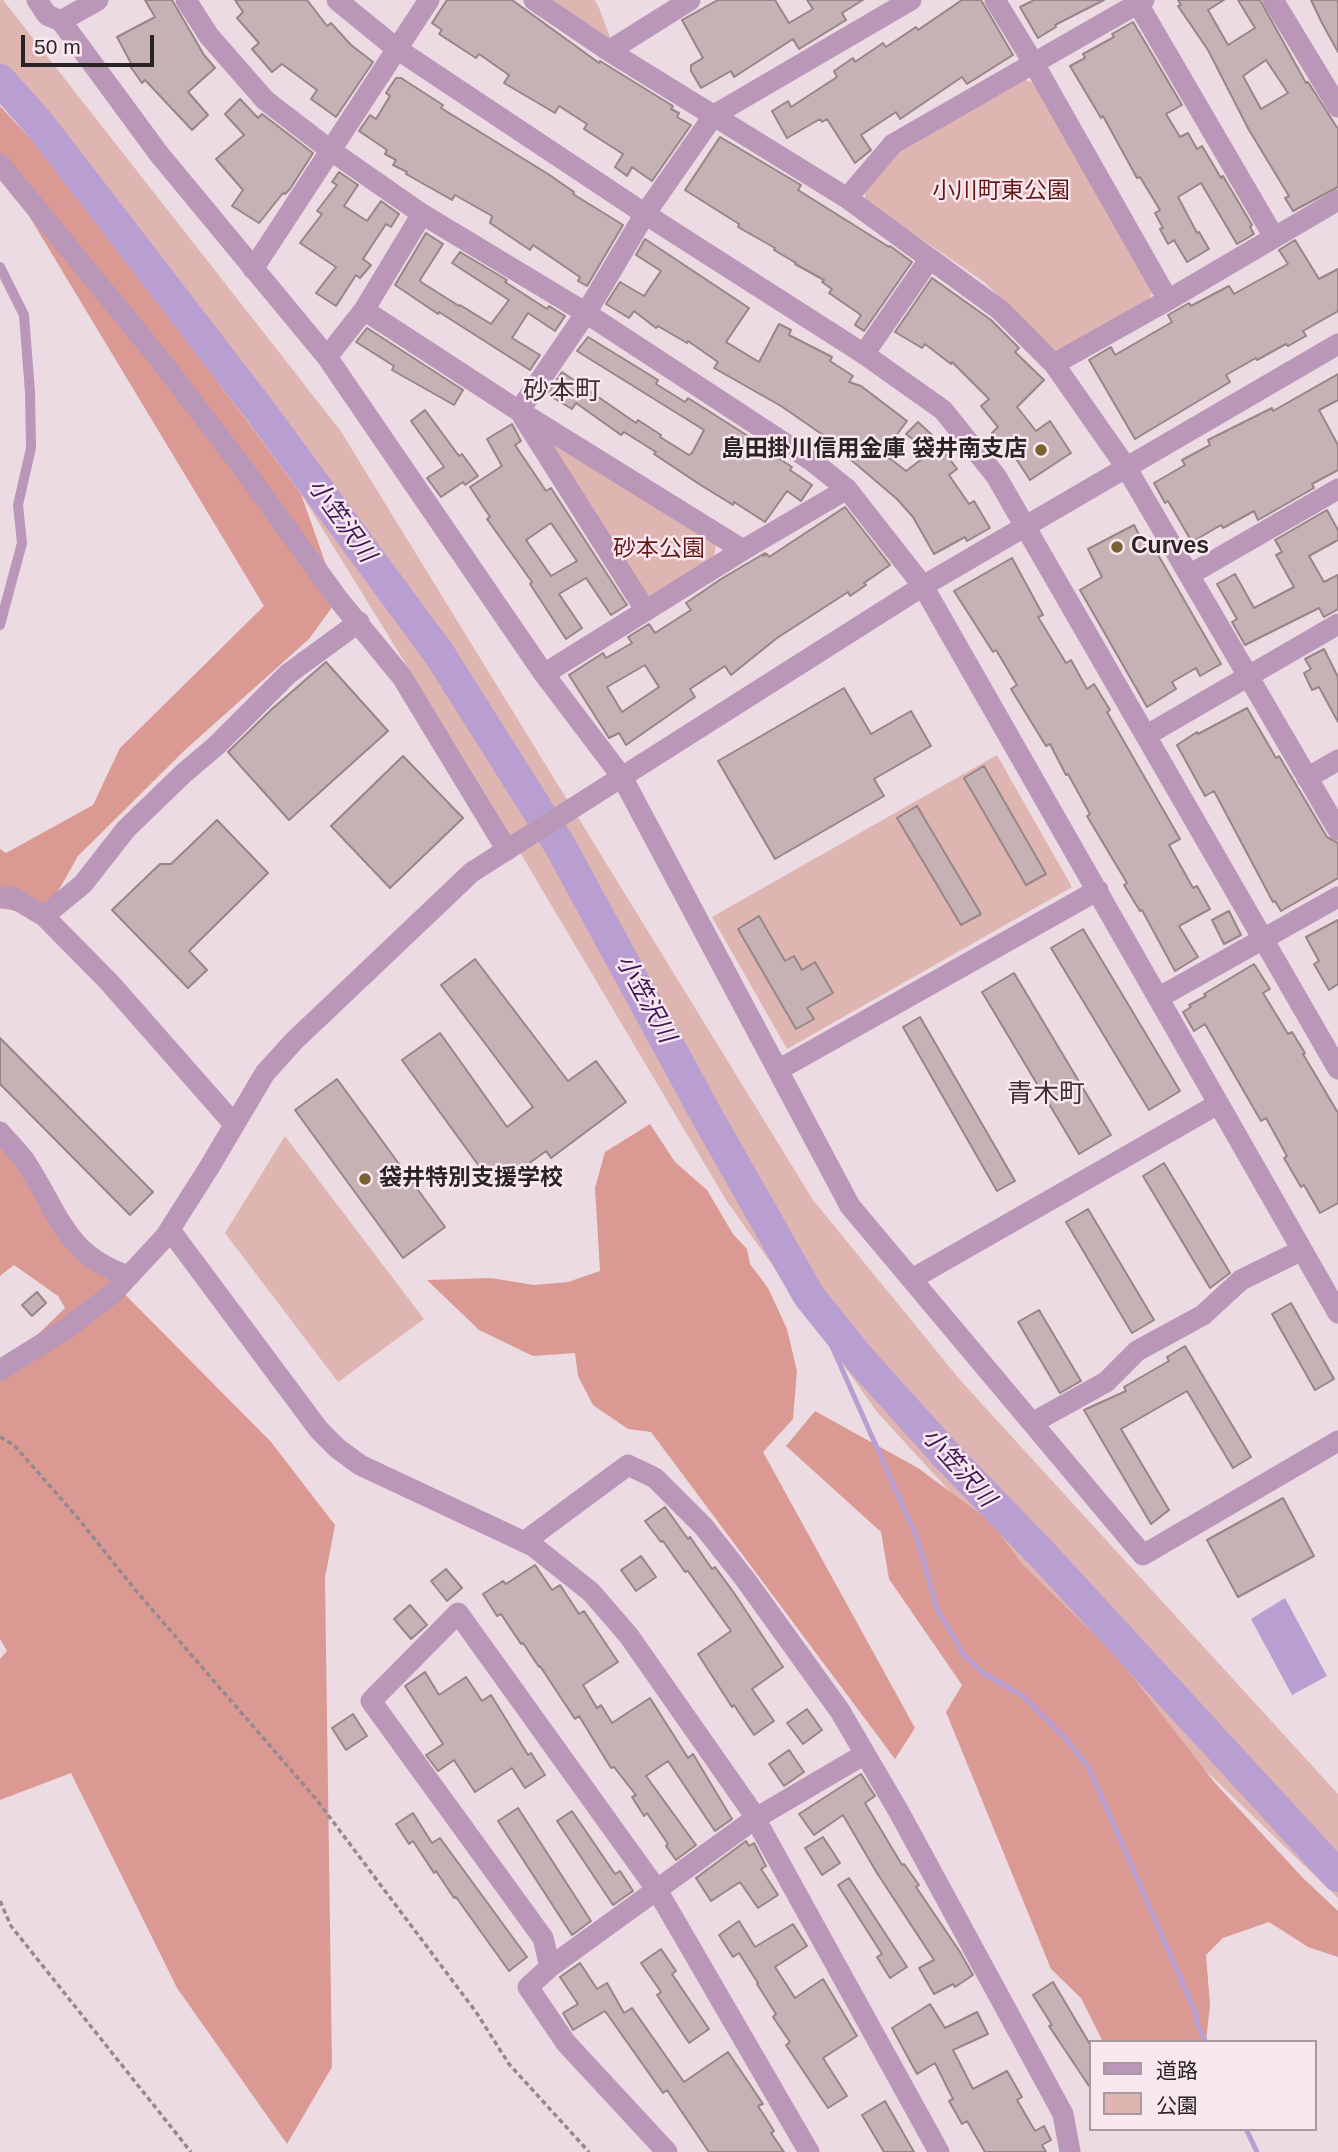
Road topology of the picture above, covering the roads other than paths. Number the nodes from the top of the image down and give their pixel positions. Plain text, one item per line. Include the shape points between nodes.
1 (37, 0) edge
2 (98, 0) edge
3 (186, 0) edge
4 (337, 0) edge
5 (429, 0) edge
6 (534, 0) edge
7 (690, 0) edge
8 (911, 0) edge
9 (995, 0) edge
10 (1273, 0) edge
11 (1141, 2) edge
12 (61, 21) junction
13 (397, 48) junction
14 (609, 51) junction
15 (1033, 62) junction
16 (1338, 107) edge
17 (714, 115) junction
18 (330, 150) junction
19 (0, 164) edge
20 (847, 198) junction
21 (1338, 200) edge
22 (422, 214) junction
23 (645, 214) junction
24 (1273, 237) junction
25 (929, 260) junction
26 (0, 267) edge
27 (253, 269) junction
28 (1168, 300) junction
29 (364, 310) junction
30 (586, 313) junction
31 (1338, 344) edge
32 (864, 354) junction
33 (327, 357) junction
34 (1054, 364) junction
35 (519, 411) junction
36 (1126, 467) junction
37 (847, 489) junction
38 (1338, 489) edge
39 (1026, 526) junction
40 (743, 550) junction
41 (1189, 575) junction
42 (923, 586) junction
43 (646, 611) junction
44 (359, 622) junction
45 (1338, 624) edge
46 (0, 625) edge
47 (544, 674) junction
48 (1248, 676) junction
49 (1147, 735) junction
50 (1338, 760) edge
51 (1307, 778) junction
52 (616, 780) junction
53 (1338, 830) edge
54 (507, 849) junction
55 (1098, 890) junction
56 (1338, 897) edge
57 (0, 898) edge
58 (44, 916) junction
59 (1262, 940) junction
60 (1158, 998) junction
61 (1338, 1069) edge
62 (778, 1070) junction
63 (1218, 1104) junction
64 (234, 1124) junction
65 (0, 1132) edge
66 (170, 1230) junction
67 (1302, 1250) junction
68 (129, 1276) junction
69 (912, 1279) junction
70 (1338, 1313) edge
71 (0, 1370) edge
72 (1032, 1423) junction
73 (1338, 1441) edge
74 (524, 1542) junction
75 (865, 1754) junction
76 (755, 1818) junction
77 (657, 1890) junction
78 (550, 1967) junction
79 (667, 2152) edge
80 (809, 2152) edge
81 (939, 2152) edge
82 (1070, 2152) edge

1 - 12 street via 47,15
2 - 12 street
3 - 18 street via 209,36 265,100
4 - 13 street
5 - 13 street
6 - 14 street
7 - 14 street
8 - 17 street
9 - 15 street
10 - 16 street
11 - 15 street
11 - 24 street
12 - 27 street via 159,154
13 - 18 street
13 - 23 street
14 - 17 street
15 - 20 street via 893,144
15 - 28 street
17 - 20 street
17 - 23 street
18 - 22 street
18 - 27 street
19 - 44 street via 157,356
20 - 25 street
21 - 24 street
22 - 29 street
22 - 30 street
23 - 30 street
23 - 32 street
24 - 28 street
25 - 32 street
25 - 34 street via 1000,310
26 - 46 lane via 24,315 31,448 18,505 22,543
27 - 33 street
28 - 34 street
29 - 33 street
29 - 35 street
30 - 35 street
30 - 37 street via 812,461
31 - 36 street
32 - 39 street via 943,410 996,476
33 - 47 street
34 - 36 street
35 - 40 street
35 - 43 street
36 - 39 street
36 - 41 street
37 - 40 street
37 - 42 street
38 - 41 street
39 - 42 street
39 - 49 street
40 - 43 street
41 - 48 street
42 - 52 street
42 - 55 street
43 - 47 street
44 - 54 street via 402,677
44 - 58 street via 288,674 126,829 83,884
45 - 48 street
47 - 52 street
48 - 49 street
48 - 51 street
49 - 59 street
50 - 51 street
51 - 53 street
52 - 54 street
52 - 62 street
54 - 64 street via 442,898 294,1041 265,1073
55 - 60 street
55 - 62 street
56 - 59 street
57 - 58 street via 12,897
58 - 64 street
59 - 60 street
59 - 61 street
60 - 63 street
62 - 69 street via 849,1206
63 - 67 street
63 - 69 street
64 - 66 street
65 - 68 street via 24,1159 69,1236 86,1256
66 - 68 street
66 - 74 street via 337,1448 360,1465
67 - 70 street
67 - 72 street via 1241,1280 1203,1315 1137,1351 1106,1382
68 - 71 street via 66,1329
69 - 72 street
72 - 73 street via 1143,1555
74 - 75 street via 628,1465 655,1478 704,1527 745,1579 840,1711
74 - 76 street via 570,1574 609,1611
75 - 76 street
75 - 82 street via 1063,2114
76 - 77 street
76 - 81 street
77 - 78 street
77 - 78 street via 458,1612 371,1701 543,1938
77 - 80 street
78 - 79 street via 528,1987 566,2043

